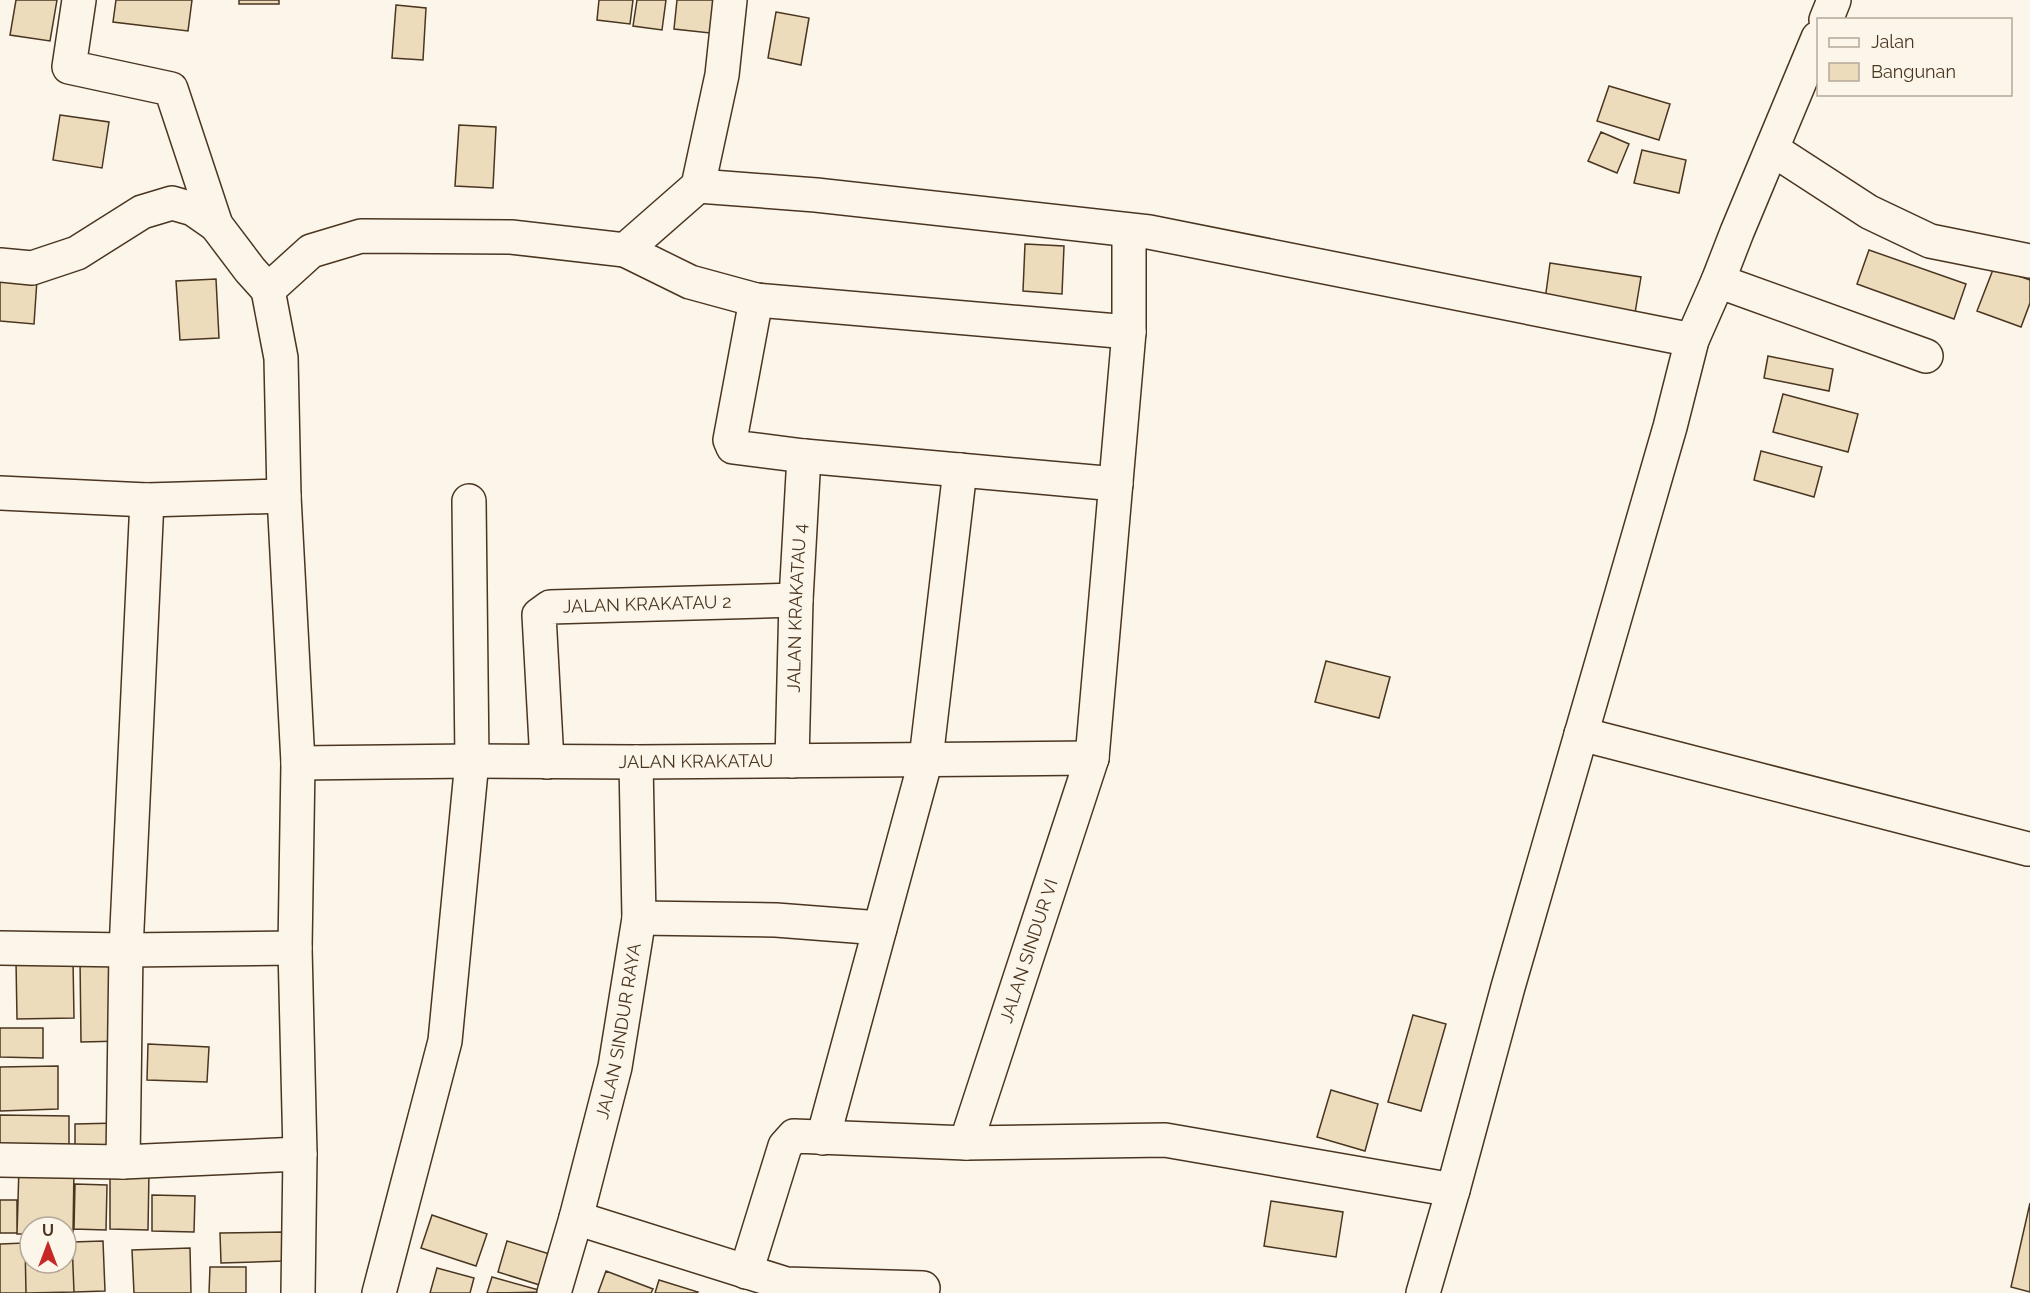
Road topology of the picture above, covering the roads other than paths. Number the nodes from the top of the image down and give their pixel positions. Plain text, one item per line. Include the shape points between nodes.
1 (79, 0) edge
2 (730, 0) edge
3 (1834, 0) edge
4 (1827, 18) edge
5 (1817, 40) edge
6 (1772, 149) junction
7 (698, 186) junction
8 (216, 225) junction
9 (1130, 231) junction
10 (625, 250) junction
11 (2030, 261) edge
12 (0, 265) edge
13 (1718, 281) junction
14 (268, 290) junction
15 (756, 300) junction
16 (1130, 332) junction
17 (1692, 340) junction
18 (1926, 356) dead end
19 (804, 456) junction
20 (960, 470) junction
21 (1116, 484) junction
22 (0, 493) edge
23 (284, 496) junction
24 (147, 500) junction
25 (469, 501) dead end
26 (796, 600) junction
27 (1581, 734) junction
28 (1092, 758) junction
29 (926, 759) junction
30 (472, 760) junction
31 (792, 761) junction
32 (547, 762) junction
33 (636, 762) junction
34 (298, 763) junction
35 (2028, 849) dead end
36 (639, 918) junction
37 (880, 928) junction
38 (0, 948) edge
39 (295, 948) junction
40 (126, 950) junction
41 (823, 1138) junction
42 (966, 1143) junction
43 (300, 1154) junction
44 (0, 1160) edge
45 (123, 1162) junction
46 (1453, 1190) junction
47 (576, 1218) junction
48 (746, 1272) junction
49 (923, 1288) dead end
50 (298, 1293) edge
51 (379, 1293) edge
52 (554, 1293) edge
53 (1423, 1293) edge

1 - 8 street via 69,67 171,89
2 - 7 street via 722,75
3 - 4 street
5 - 6 street
6 - 11 street via 1869,212 1930,241
6 - 13 street
7 - 9 street via 816,195
7 - 10 street
8 - 12 street via 194,209 172,204 142,212 77,253 32,268
8 - 14 street
9 - 16 street, JALAN SINDUR VI
9 - 17 street
10 - 14 street via 511,237 361,236 311,251
10 - 15 street via 690,282
13 - 17 street
13 - 18 street
14 - 23 street via 281,358
15 - 16 street
15 - 19 street via 730,440 733,447
16 - 21 street, JALAN SINDUR VI
17 - 27 street
19 - 20 street
19 - 26 street, JALAN KRAKATAU 4
20 - 21 street
20 - 29 street
21 - 28 street, JALAN SINDUR VI
22 - 24 street
23 - 24 street
23 - 34 street
24 - 40 street
25 - 30 street
26 - 31 street, JALAN KRAKATAU 4
26 - 32 street, JALAN KRAKATAU 2 via 550,607 539,615
27 - 35 street
27 - 46 street
28 - 29 street, JALAN KRAKATAU
28 - 42 street, JALAN SINDUR VI
29 - 31 street, JALAN KRAKATAU
29 - 37 street
30 - 32 street, JALAN KRAKATAU
30 - 34 street, JALAN KRAKATAU
30 - 51 street via 445,1041
31 - 33 street, JALAN KRAKATAU
32 - 33 street, JALAN KRAKATAU
33 - 36 street, JALAN SINDUR RAYA
34 - 39 street
36 - 37 street via 776,920
36 - 47 street, JALAN SINDUR RAYA via 615,1066
37 - 41 street
38 - 40 street
39 - 40 street
39 - 43 street
40 - 45 street
41 - 42 street
41 - 48 street via 794,1136 785,1146
42 - 46 street via 1166,1140
43 - 45 street
43 - 50 street
44 - 45 street
46 - 53 street
47 - 48 street
47 - 52 street, JALAN SINDUR RAYA
48 - 49 street via 786,1284

